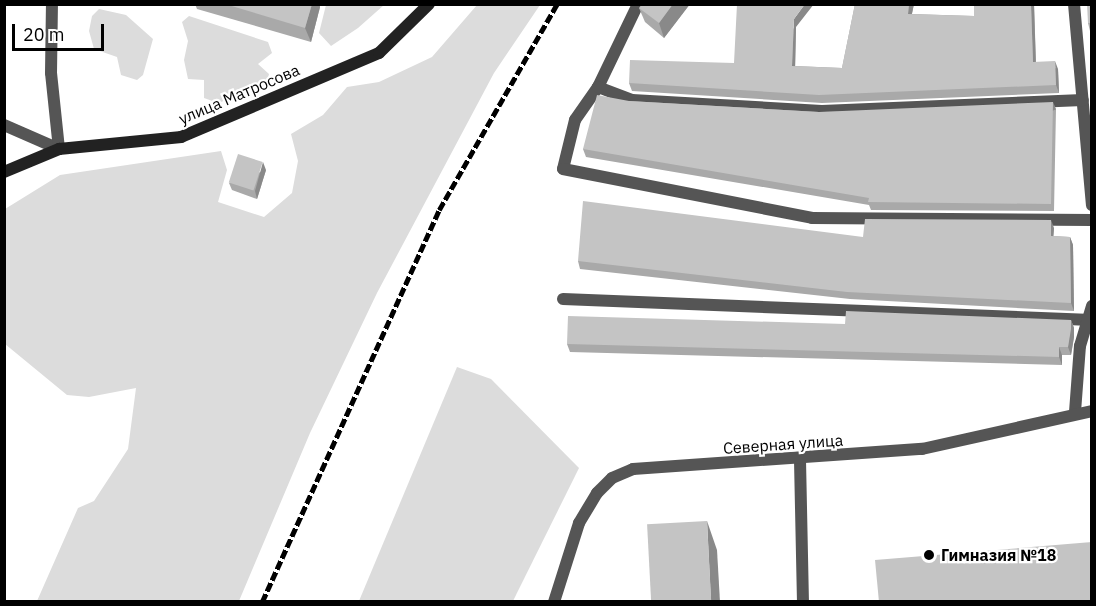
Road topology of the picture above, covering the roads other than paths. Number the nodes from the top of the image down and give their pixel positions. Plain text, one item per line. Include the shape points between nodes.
1 (52, 4) edge
2 (429, 4) edge
3 (638, 4) edge
4 (1074, 4) edge
5 (598, 87) junction
6 (1083, 100) junction
7 (4, 125) edge
8 (59, 149) junction
9 (4, 172) edge
10 (1092, 205) edge
11 (1092, 220) edge
12 (563, 298) dead end
13 (1092, 306) edge
14 (1090, 320) edge
15 (1092, 411) edge
16 (1075, 412) junction
17 (800, 460) junction
18 (554, 602) edge
19 (803, 602) edge

1 - 8 street via 51,73
2 - 8 main road, улица Матросова via 379,53 181,137
3 - 5 street
4 - 6 street
5 - 6 street via 632,100 822,111
5 - 11 street via 575,120 563,169 812,218
6 - 10 street
7 - 8 street
8 - 9 main road, улица Матросова
12 - 14 street
13 - 14 street
14 - 16 street via 1080,346
15 - 16 street, Северная улица
16 - 17 street, Северная улица via 922,449
17 - 18 street, Северная улица via 662,466 633,469 612,478 597,493 579,523
17 - 19 street

